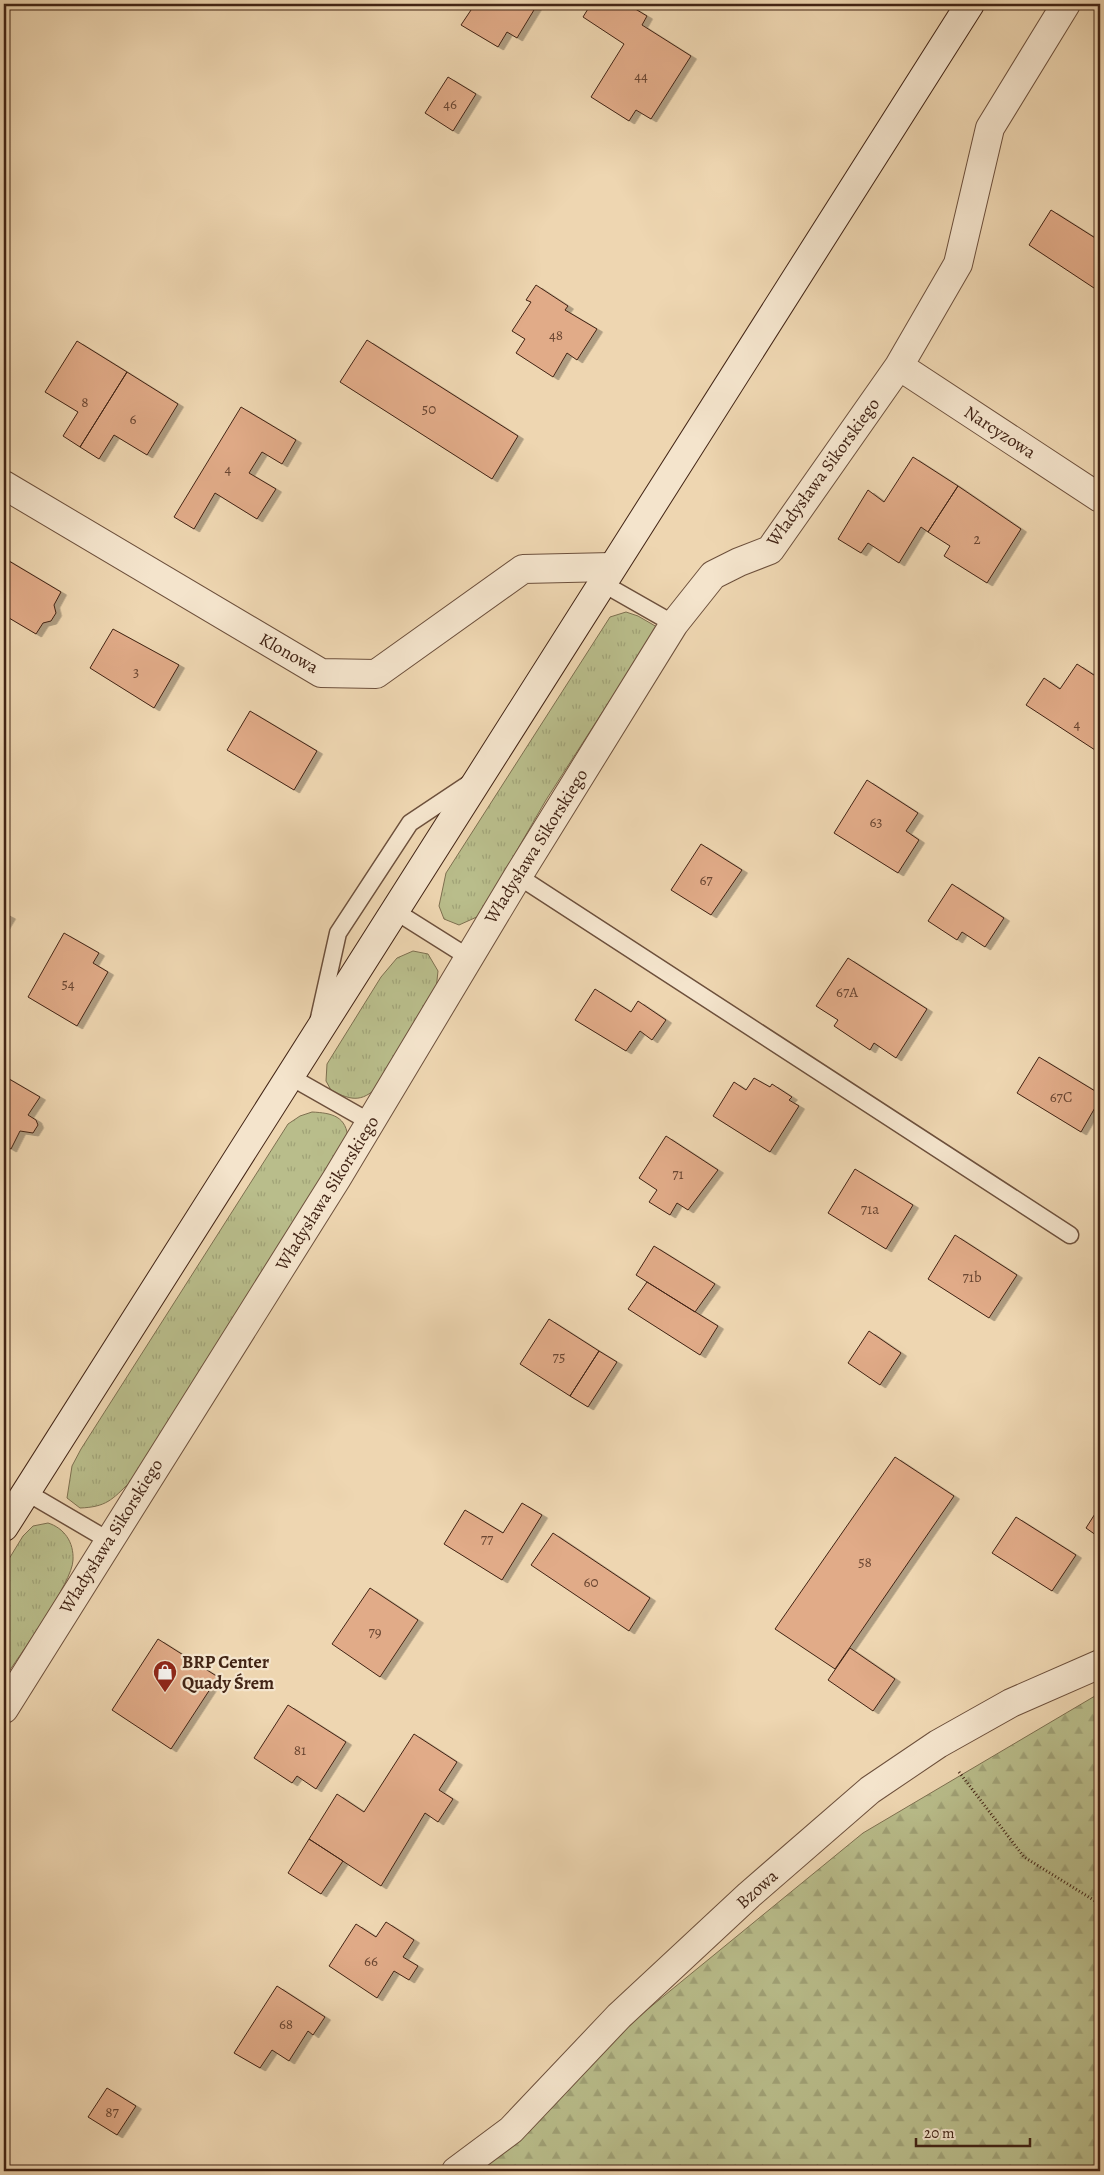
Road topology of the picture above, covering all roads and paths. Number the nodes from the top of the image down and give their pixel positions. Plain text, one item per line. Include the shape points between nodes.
1 (970, 4) edge
2 (1066, 4) edge
3 (899, 366) junction
4 (4, 485) edge
5 (1100, 498) edge
6 (607, 575) junction
7 (674, 624) junction
8 (478, 778) junction
9 (518, 876) junction
10 (395, 911) junction
11 (468, 957) junction
12 (316, 1034) junction
13 (289, 1076) junction
14 (370, 1122) junction
15 (1070, 1235) dead end
16 (26, 1492) junction
17 (4, 1527) edge
18 (108, 1540) junction
19 (1100, 1664) edge
20 (4, 1709) edge
21 (938, 1744) junction
22 (1100, 1904) edge
23 (456, 2171) edge

1 - 6 street
2 - 3 street, Władysława Sikorskiego via 990,128 958,264
3 - 5 street, Narcyzowa
3 - 7 street, Władysława Sikorskiego via 770,550 713,575
4 - 6 street, Klonowa via 321,673 376,674 523,569
6 - 7 lane
6 - 8 street
7 - 9 street, Władysława Sikorskiego
8 - 10 street
8 - 12 lane via 410,823 338,933
9 - 11 street, Władysława Sikorskiego
9 - 15 lane
10 - 11 lane
10 - 12 street
11 - 14 street, Władysława Sikorskiego
12 - 13 street
13 - 14 lane
13 - 16 street
14 - 18 street, Władysława Sikorskiego
16 - 17 street
16 - 18 lane
18 - 20 street, Władysława Sikorskiego
19 - 21 street, Bzowa via 1011,1703
21 - 22 path via 1024,1857
21 - 23 street, Bzowa via 870,1790 749,1895 619,2016 511,2130

